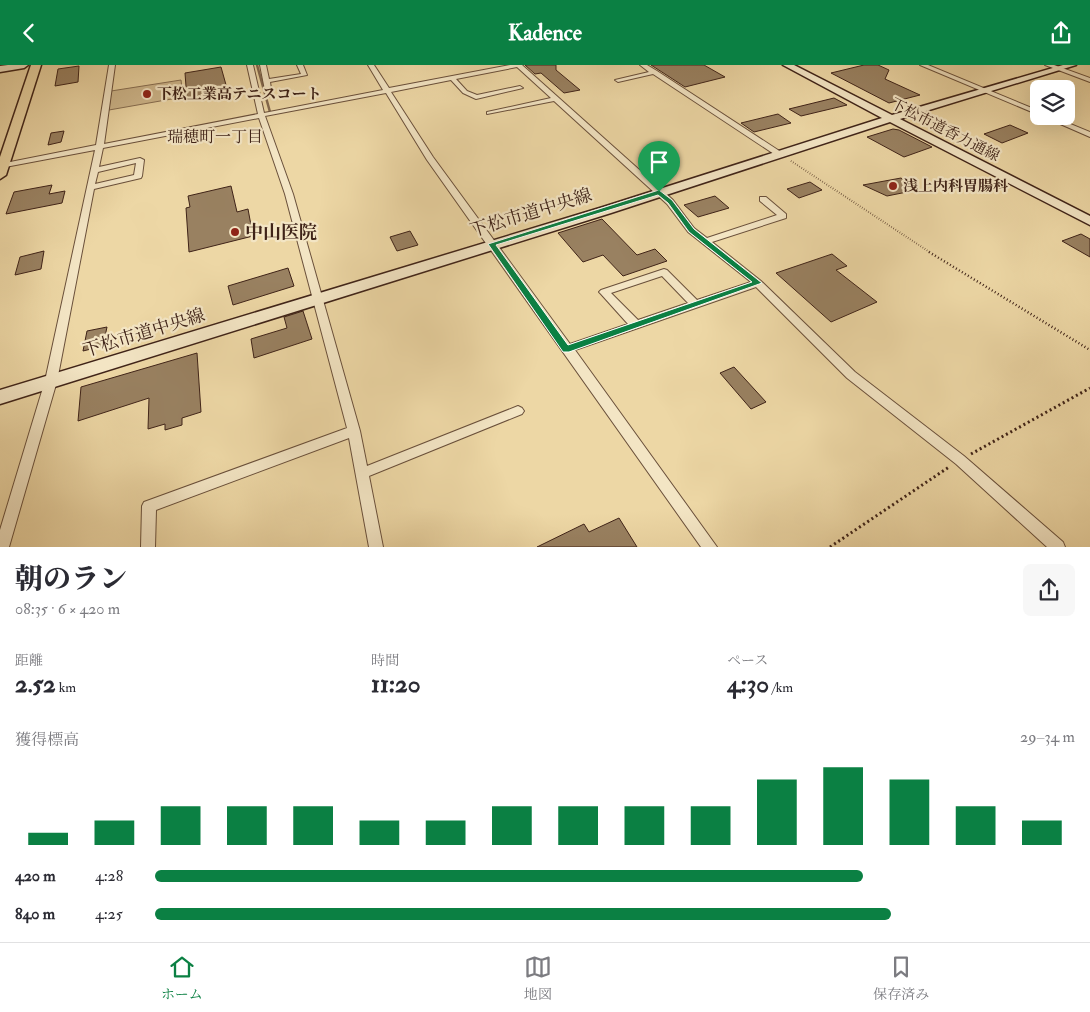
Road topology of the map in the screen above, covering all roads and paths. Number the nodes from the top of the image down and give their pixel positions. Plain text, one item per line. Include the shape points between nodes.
1 (24, 65) edge
2 (36, 65) edge
3 (112, 65) edge
4 (250, 65) edge
5 (263, 65) edge
6 (300, 65) edge
7 (371, 65) edge
8 (518, 65) edge
9 (643, 65) edge
10 (787, 65) edge
11 (923, 65) edge
12 (1072, 65) edge
13 (1053, 67) edge
14 (0, 69) edge
15 (655, 73) junction
16 (452, 78) junction
17 (618, 80) dead end
18 (1090, 80) edge
19 (267, 81) junction
20 (520, 88) dead end
21 (388, 91) junction
22 (985, 91) junction
23 (269, 95) dead end
24 (554, 99) junction
25 (1030, 109) edge
26 (489, 113) dead end
27 (262, 116) junction
28 (892, 120) junction
29 (1066, 125) edge
30 (1090, 135) edge
31 (101, 147) junction
32 (780, 154) junction
33 (1, 169) edge
34 (94, 170) junction
35 (90, 187) junction
36 (659, 192) junction
37 (763, 199) dead end
38 (1090, 221) edge
39 (706, 241) junction
40 (491, 244) junction
41 (758, 283) junction
42 (317, 297) junction
43 (694, 305) junction
44 (635, 324) junction
45 (566, 349) junction
46 (1090, 351) edge
47 (51, 381) junction
48 (1090, 389) edge
49 (0, 397) edge
50 (518, 411) dead end
51 (354, 431) junction
52 (960, 460) junction
53 (363, 473) junction
54 (2, 547) edge
55 (148, 547) edge
56 (376, 547) edge
57 (710, 547) edge
58 (830, 547) edge
59 (1058, 547) edge

1 - 14 street
2 - 33 main road
3 - 31 street
4 - 27 street
5 - 19 street
6 - 19 street via 304,75
7 - 21 street
8 - 16 street
8 - 24 street
9 - 15 street
10 - 28 street, 下松市道香力通線
11 - 22 street
12 - 13 street, 下松市道中央線
13 - 18 street
13 - 22 street, 下松市道中央線
15 - 17 street
15 - 32 street
16 - 20 street via 465,92 476,97
16 - 21 street
19 - 23 street
21 - 27 street
21 - 40 street via 430,158
22 - 25 street
22 - 28 street, 下松市道中央線
24 - 26 street
24 - 36 street
27 - 31 street
27 - 42 street via 289,194
28 - 32 street, 下松市道中央線
28 - 38 street, 下松市道香力通線
29 - 30 street
31 - 33 street
31 - 34 street
32 - 36 street, 下松市道中央線
32 - 46 path via 957,271
34 - 35 street
34 - 35 street via 140,160 138,176
35 - 47 street
36 - 39 street via 691,230
36 - 40 street, 下松市道中央線
37 - 39 street via 783,217
39 - 41 street
40 - 42 street, 下松市道中央線
40 - 45 street
41 - 43 street
41 - 52 street via 851,375
42 - 47 street, 下松市道中央線
42 - 51 street
43 - 44 street
43 - 44 street via 664,272 604,292
44 - 45 street
45 - 57 street
47 - 49 street, 下松市道中央線
47 - 54 street
48 - 52 path
50 - 53 street
51 - 53 street
51 - 55 street via 149,506
52 - 58 path
52 - 59 street
53 - 56 street

